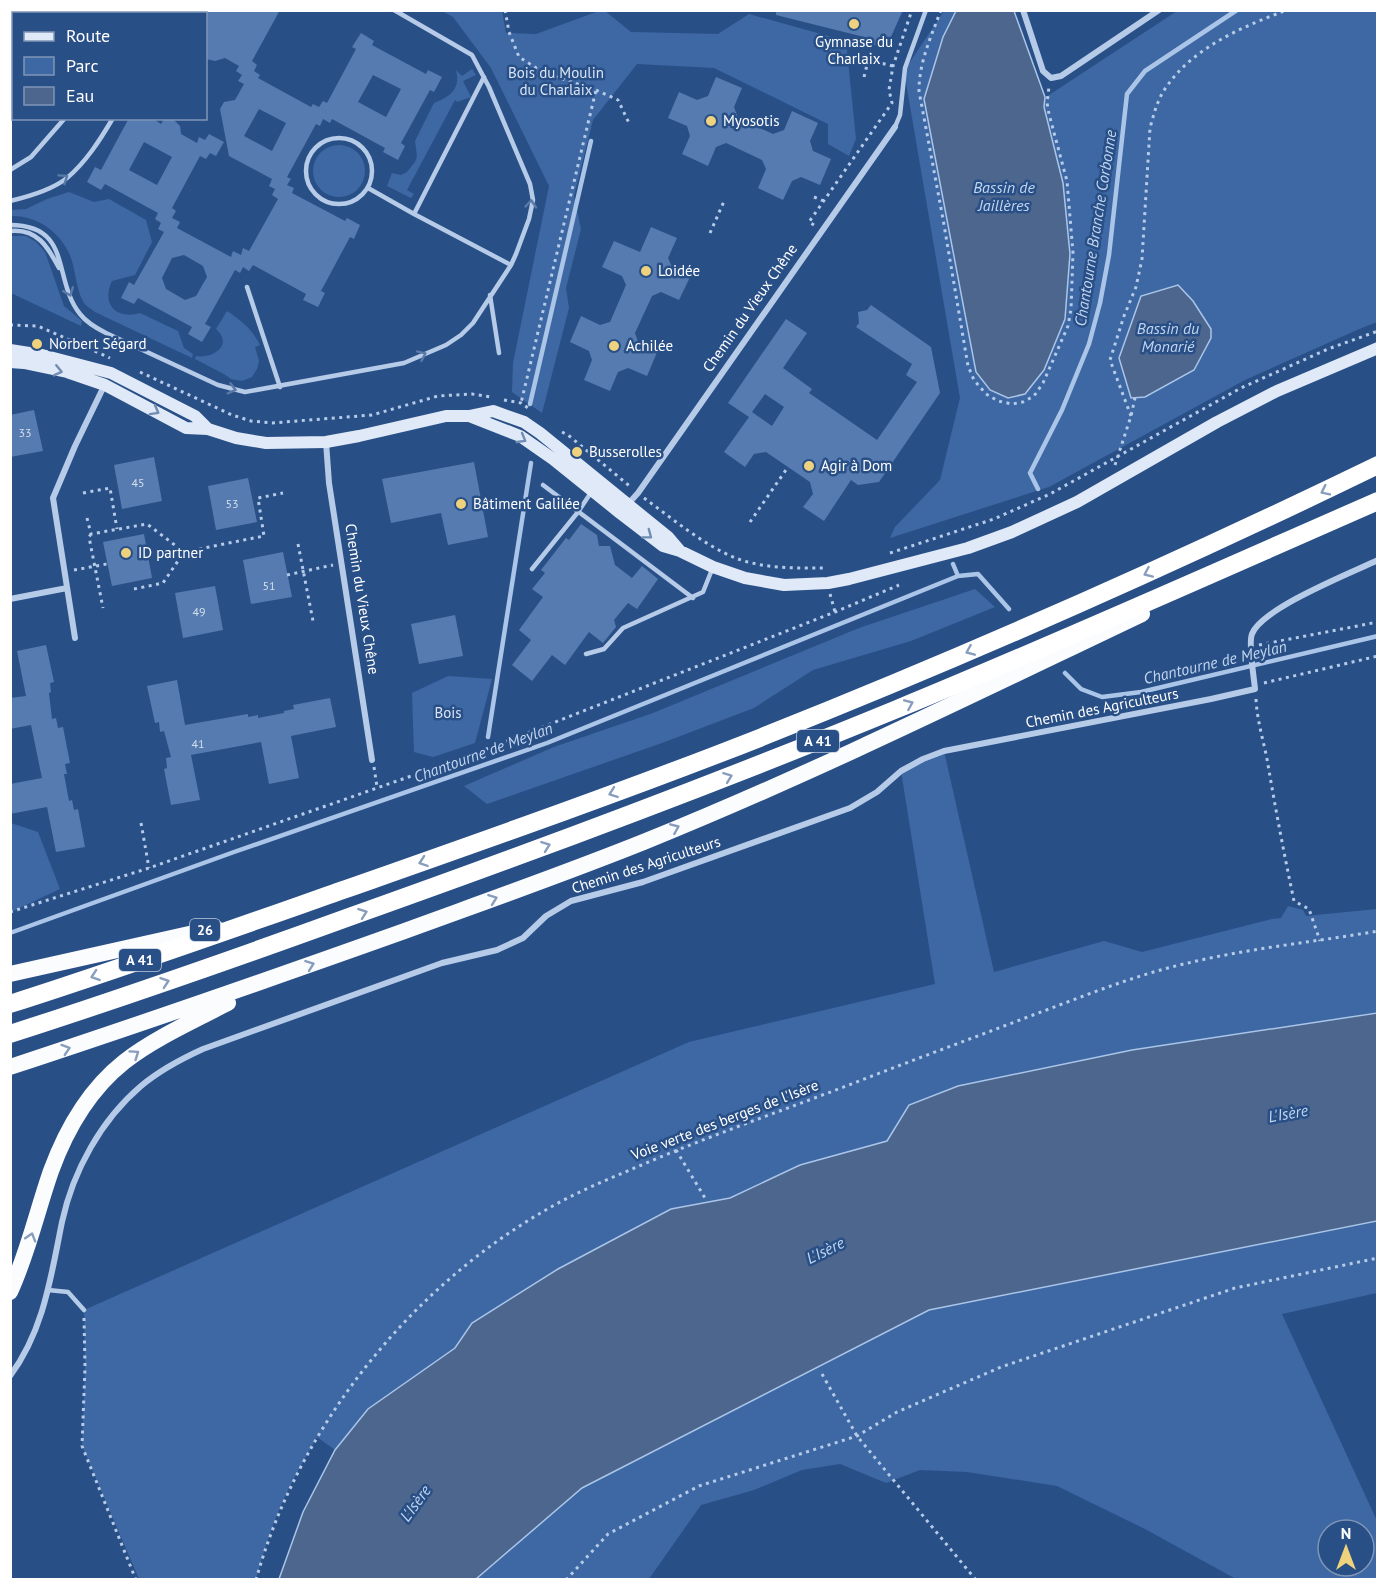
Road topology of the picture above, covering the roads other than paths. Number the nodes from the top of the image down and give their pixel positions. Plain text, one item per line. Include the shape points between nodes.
1 (394, 10) edge
2 (926, 10) edge
3 (1023, 10) edge
4 (1159, 10) edge
5 (484, 77) junction
6 (63, 120) edge
7 (112, 120) edge
8 (895, 127) joint
9 (10, 171) edge
10 (368, 188) junction
11 (10, 201) edge
12 (414, 214) junction
13 (10, 225) edge
14 (10, 231) edge
15 (511, 265) junction
16 (62, 272) junction
17 (248, 286) dead end
18 (490, 295) junction
19 (1377, 348) edge
20 (10, 350) edge
21 (499, 353) dead end
22 (10, 362) edge
23 (111, 373) junction
24 (105, 385) junction
25 (280, 387) junction
26 (469, 416) junction
27 (208, 429) junction
28 (326, 442) junction
29 (1377, 465) edge
30 (543, 485) dead end
31 (592, 491) junction
32 (1377, 502) edge
33 (624, 509) junction
34 (578, 512) junction
35 (1377, 560) edge
36 (713, 567) junction
37 (532, 569) dead end
38 (67, 588) junction
39 (693, 598) junction
40 (10, 599) edge
41 (75, 638) dead end
42 (586, 654) dead end
43 (372, 760) road end
44 (270, 916) junction
45 (10, 974) edge
46 (276, 977) junction
47 (10, 1004) edge
48 (10, 1034) edge
49 (10, 1067) edge
50 (48, 1290) junction
51 (10, 1292) edge
52 (84, 1310) road end
53 (10, 1376) edge

1 - 5 lane via 472,55
2 - 8 lane via 905,68
3 - 4 street via 1043,71 1051,78 1061,76
5 - 12 lane
15 -> 5 lane via 529,219 530,184
6 - 9 lane via 31,157
11 -> 7 lane via 66,179 95,147
8 - 33 street, Chemin du Vieux Chêne
10 - 10 lane via 372,166 362,147 352,141 331,139 313,151 306,171 307,182 320,199 341,205 352,202
10 - 12 lane
12 - 15 lane
13 - 16 lane via 32,227 46,235 55,246
14 - 16 lane via 28,232 46,244
15 - 18 lane
16 -> 25 lane via 79,313 106,333 218,385 245,392
17 - 25 lane
18 - 21 lane
25 -> 18 lane via 404,363 446,345 473,323
19 - 36 main road via 1227,416 1049,516 968,548 828,583 784,585
20 - 23 main road
22 -> 24 main road via 67,372
23 - 24 street
23 - 27 main road via 195,416
24 -> 27 main road via 186,428
24 - 38 street via 53,498
26 - 28 main road via 446,416
26 -> 31 main road via 520,436
26 - 33 main road via 493,411 524,422
27 - 28 main road via 266,443
28 - 43 street, Chemin du Vieux Chêne
29 -> 44 highway, A 41 via 1159,568 886,687 478,843
30 - 34 lane
31 - 33 main road
31 - 34 lane
46 -> 32 highway via 635,845 772,787
48 -> 32 highway, A 41 via 390,903 713,783 1024,656
33 - 36 main road via 668,537 680,550
34 - 37 lane
34 - 39 lane
35 - 50 street, Chemin des Agriculteurs via 1287,603 1259,623 1251,635 1255,688 944,751 901,771 850,808 643,882 572,901 546,916 523,938 497,950 442,963 203,1049 177,1062 128,1098 101,1131 68,1201
36 - 39 lane via 703,592
38 - 40 street
38 - 41 street
39 - 42 lane via 624,628 604,649
44 - 45 highway, 26
44 -> 47 highway, A 41
49 -> 46 highway
51 -> 46 highway via 55,1160 92,1095 124,1062 144,1048
50 - 52 lane via 68,1292
50 - 53 street, Chemin des Agriculteurs via 33,1337

